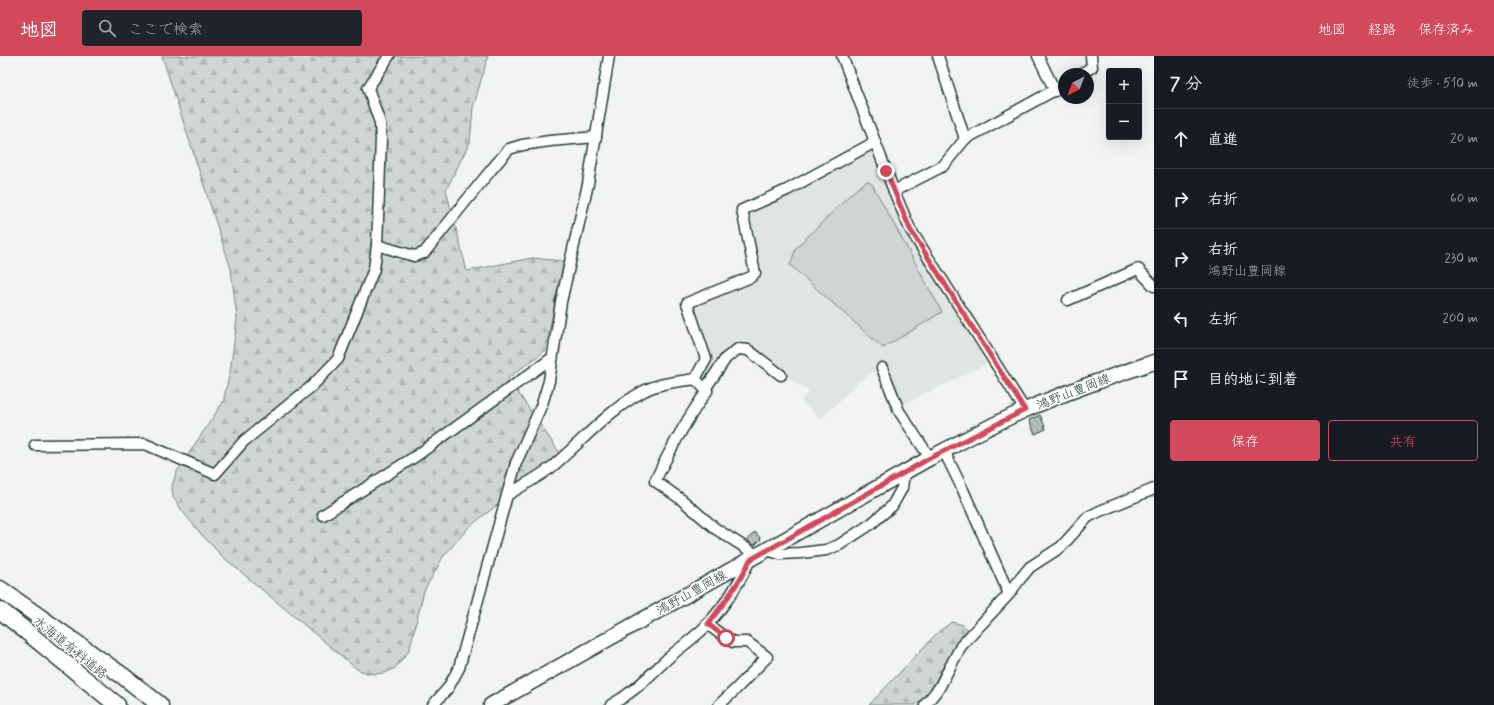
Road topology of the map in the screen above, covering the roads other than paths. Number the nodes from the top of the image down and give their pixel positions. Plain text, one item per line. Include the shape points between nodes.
1 (389, 56) edge
2 (609, 56) edge
3 (842, 56) edge
4 (938, 56) edge
5 (1038, 56) edge
6 (1091, 56) edge
7 (1090, 68) edge
8 (1058, 89) edge
9 (1055, 91) junction
10 (596, 138) junction
11 (965, 139) junction
12 (875, 142) junction
13 (894, 191) junction
14 (377, 245) junction
15 (1154, 286) edge
16 (1068, 300) dead end
17 (552, 358) junction
18 (1154, 362) edge
19 (882, 368) dead end
20 (781, 375) dead end
21 (695, 379) junction
22 (705, 389) junction
23 (1025, 410) junction
24 (35, 445) dead end
25 (944, 451) junction
26 (930, 458) junction
27 (904, 473) junction
28 (1154, 489) edge
29 (507, 495) junction
30 (323, 514) dead end
31 (758, 555) junction
32 (0, 589) edge
33 (1009, 594) junction
34 (1, 611) edge
35 (708, 624) junction
36 (103, 705) edge
37 (117, 705) edge
38 (142, 705) edge
39 (160, 705) edge
40 (433, 705) edge
41 (491, 705) edge
42 (611, 705) edge
43 (719, 705) edge
44 (925, 705) edge

1 - 14 street via 368,88 380,123
2 - 10 street
3 - 12 street
4 - 11 street
5 - 9 street
6 - 7 street
8 - 9 street
9 - 11 street
10 - 14 street via 543,142 509,149 424,252 414,256
10 - 17 street via 561,302
11 - 13 street via 943,166
12 - 13 street
12 - 21 street via 787,190 742,210 755,273 687,304 706,359
13 - 23 street via 910,229
14 - 24 street via 374,269 338,359 312,386 244,441 215,474 145,444
15 - 16 street via 1138,269
17 - 29 street via 542,404 516,463
17 - 30 street via 416,456
18 - 23 main road, 鴻野山豊岡線
19 - 26 street via 899,411
20 - 22 street via 748,350 738,349 726,358
21 - 22 street
21 - 29 street via 662,384 643,392 605,420 552,467
22 - 31 street via 707,391 671,447 656,481 716,530
23 - 25 main road, 鴻野山豊岡線
25 - 26 main road, 鴻野山豊岡線
25 - 33 street
26 - 27 main road, 鴻野山豊岡線
27 - 31 main road, 鴻野山豊岡線
27 - 31 street via 902,488 892,506 871,524 839,545 826,550
28 - 33 street via 1088,517 1061,548 1030,567
29 - 40 street via 459,668 448,688
31 - 35 street
31 - 41 main road, 鴻野山豊岡線
32 - 38 highway, 水海道有料道路
32 - 39 highway
33 - 44 street via 961,646 939,688
34 - 36 highway
34 - 37 highway, 水海道有料道路
35 - 42 street via 627,697
35 - 43 street via 733,642 747,642 767,657

